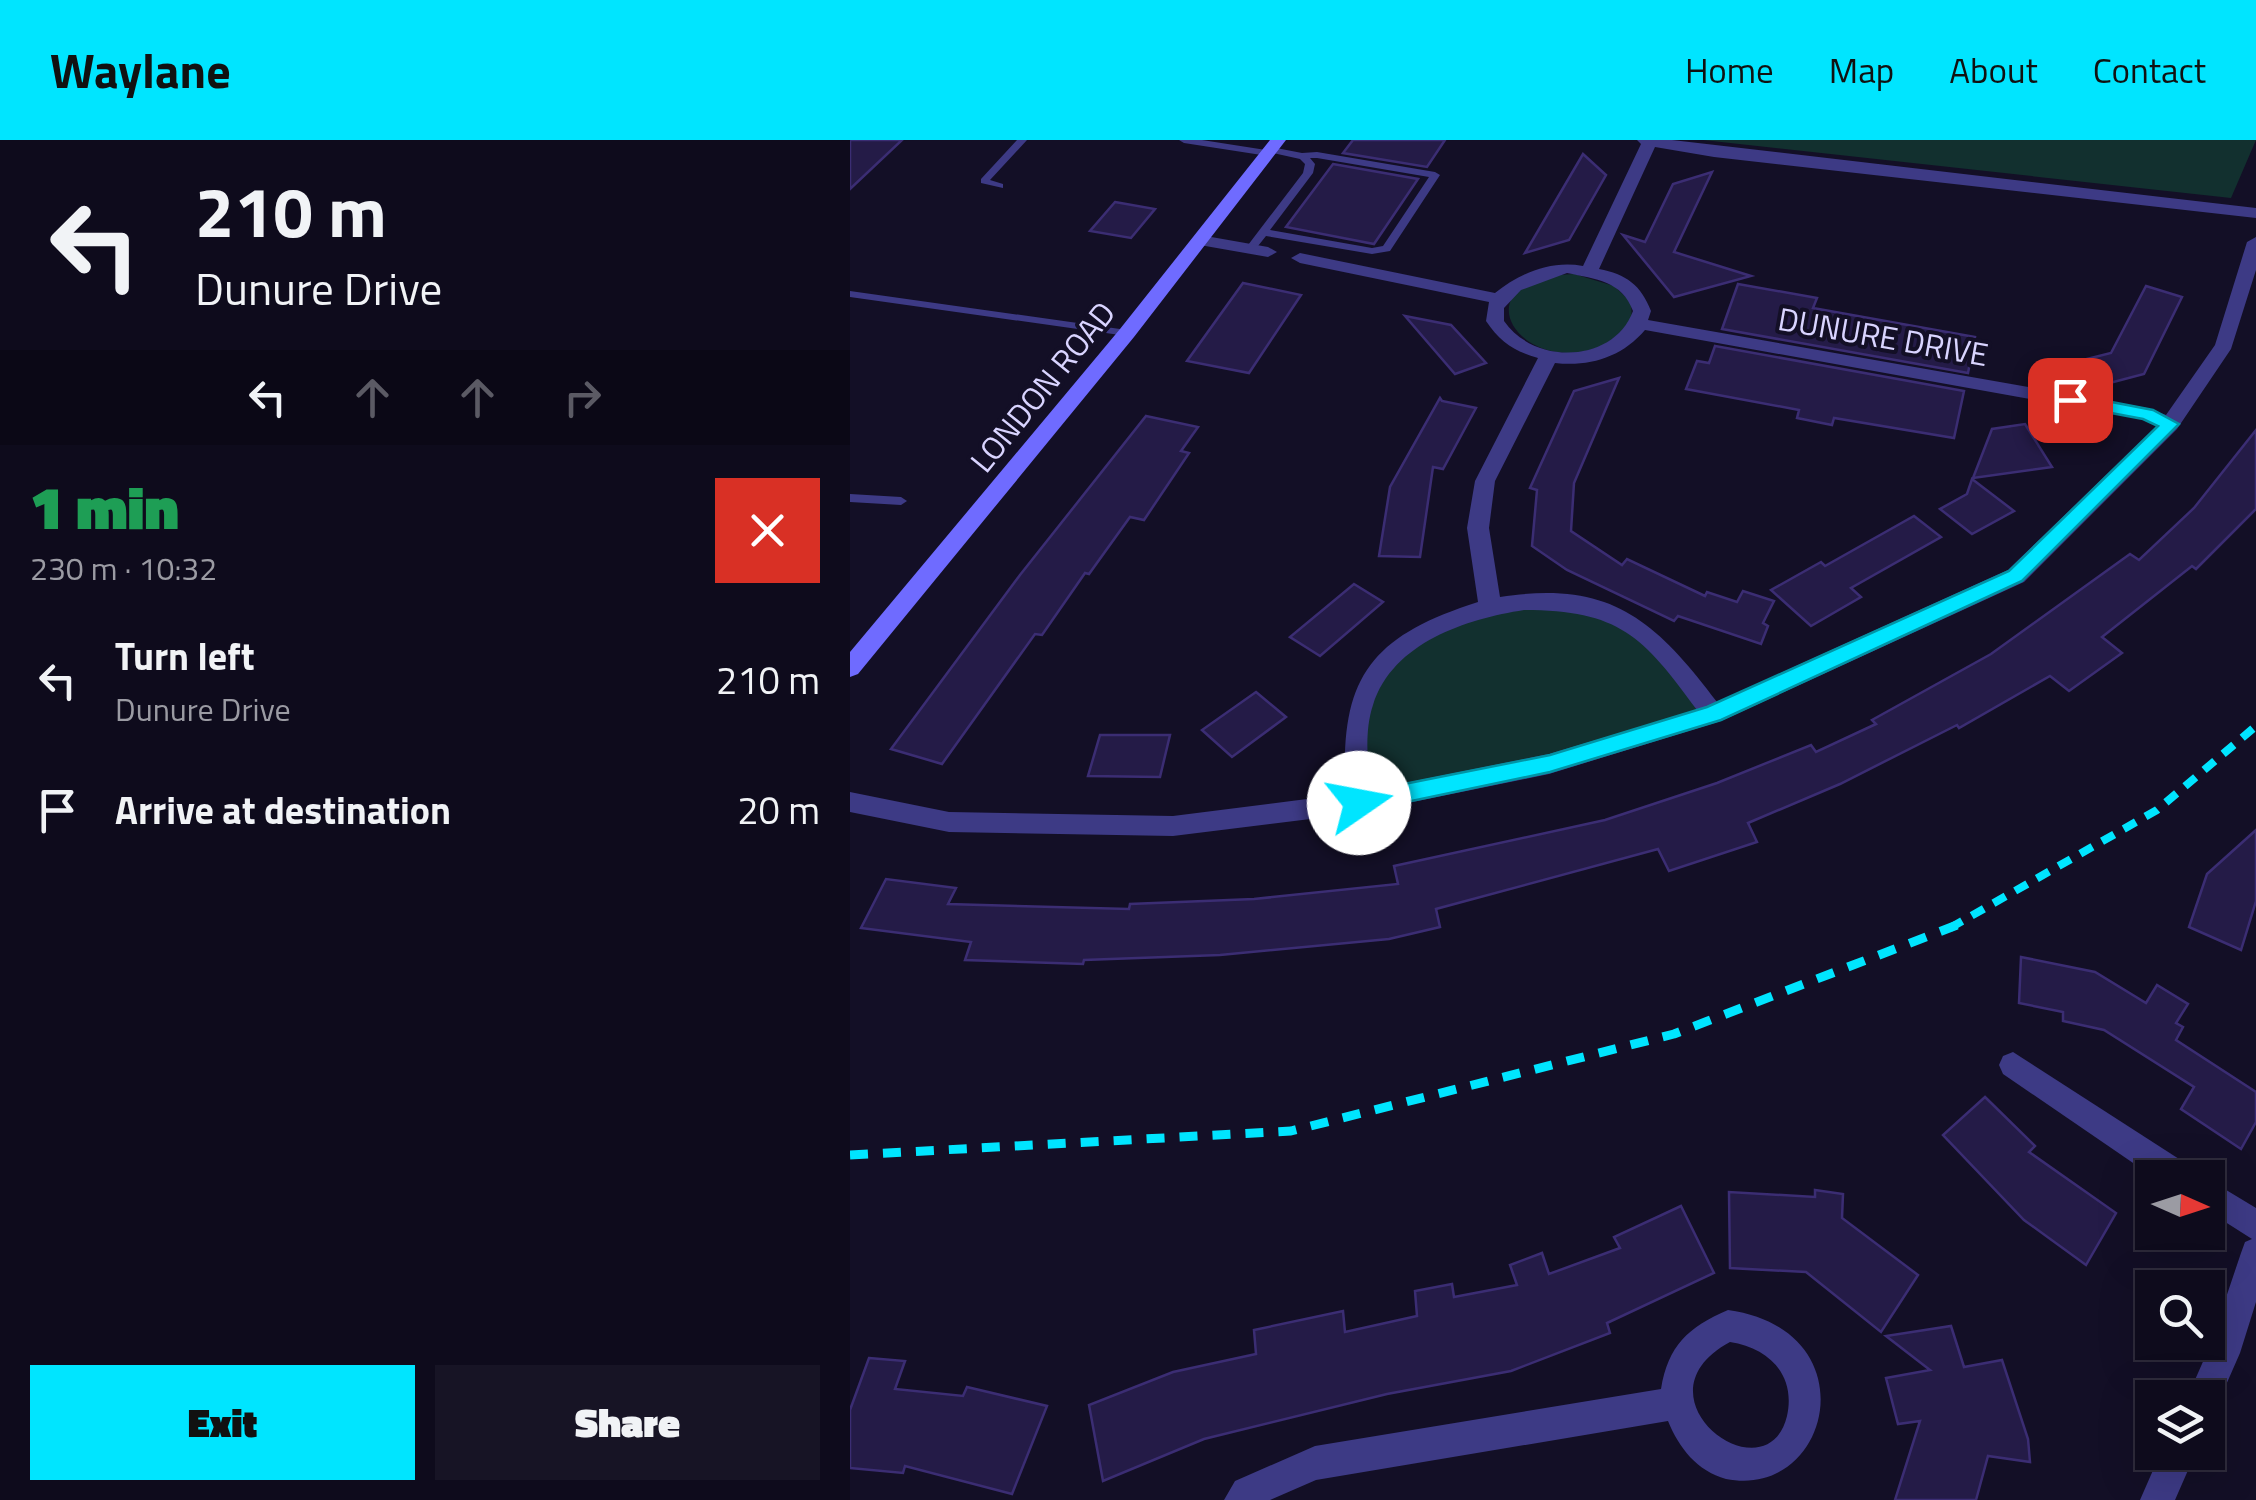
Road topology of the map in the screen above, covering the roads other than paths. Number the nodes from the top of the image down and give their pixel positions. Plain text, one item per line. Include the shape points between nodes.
1 (1022, 140) edge
2 (1184, 140) edge
3 (1648, 140) edge
4 (1272, 148) edge
5 (1300, 156) junction
6 (1000, 186) dead end
7 (2256, 214) edge
8 (1263, 232) junction
9 (1200, 240) junction
10 (2256, 242) edge
11 (1259, 250) joint
12 (1300, 258) dead end
13 (1590, 270) junction
14 (850, 294) edge
15 (1499, 299) junction
16 (1642, 324) junction
17 (1127, 332) junction
18 (1548, 356) junction
19 (2170, 424) junction
20 (850, 498) edge
21 (901, 501) dead end
22 (1490, 606) junction
23 (850, 668) edge
24 (1713, 714) junction
25 (850, 802) edge
26 (1359, 803) junction
27 (2013, 1065) dead end
28 (2155, 1160) edge
29 (2225, 1205) edge
30 (2256, 1226) edge
31 (2256, 1253) edge
32 (2212, 1380) edge
33 (1678, 1404) junction
34 (2170, 1470) edge
35 (1241, 1500) edge
36 (2157, 1500) edge

1 - 6 lane via 984,181
2 - 4 lane
3 - 7 street
3 - 13 street
4 - 5 lane
4 - 9 main road, LONDON ROAD
5 - 8 lane via 1310,164 1308,173
5 - 8 lane via 1435,176 1386,249
8 - 11 lane
9 - 11 street
9 - 17 main road, LONDON ROAD
10 - 19 street via 2224,345
12 - 15 street
13 - 15 street via 1545,270
13 - 16 street via 1628,285 1644,310
14 - 17 lane
15 - 18 street via 1499,327 1510,340
16 - 18 street via 1617,348 1584,357
16 - 19 street, DUNURE DRIVE via 2147,414
17 - 23 main road, LONDON ROAD
18 - 22 street via 1485,481 1478,528
19 - 24 street via 2016,576
20 - 21 lane
22 - 24 street via 1532,600 1586,606 1631,623 1667,655
22 - 26 street via 1425,630 1391,656 1367,689 1354,726
24 - 26 street via 1550,764
25 - 26 street via 949,822 1172,826
27 - 28 street
29 - 30 street
31 - 32 street
33 - 33 street via 1700,1447 1743,1467 1785,1451 1806,1410 1797,1366 1784,1348 1767,1334 1728,1326 1694,1343 1682,1360
33 - 35 street via 1315,1464
34 - 36 street

